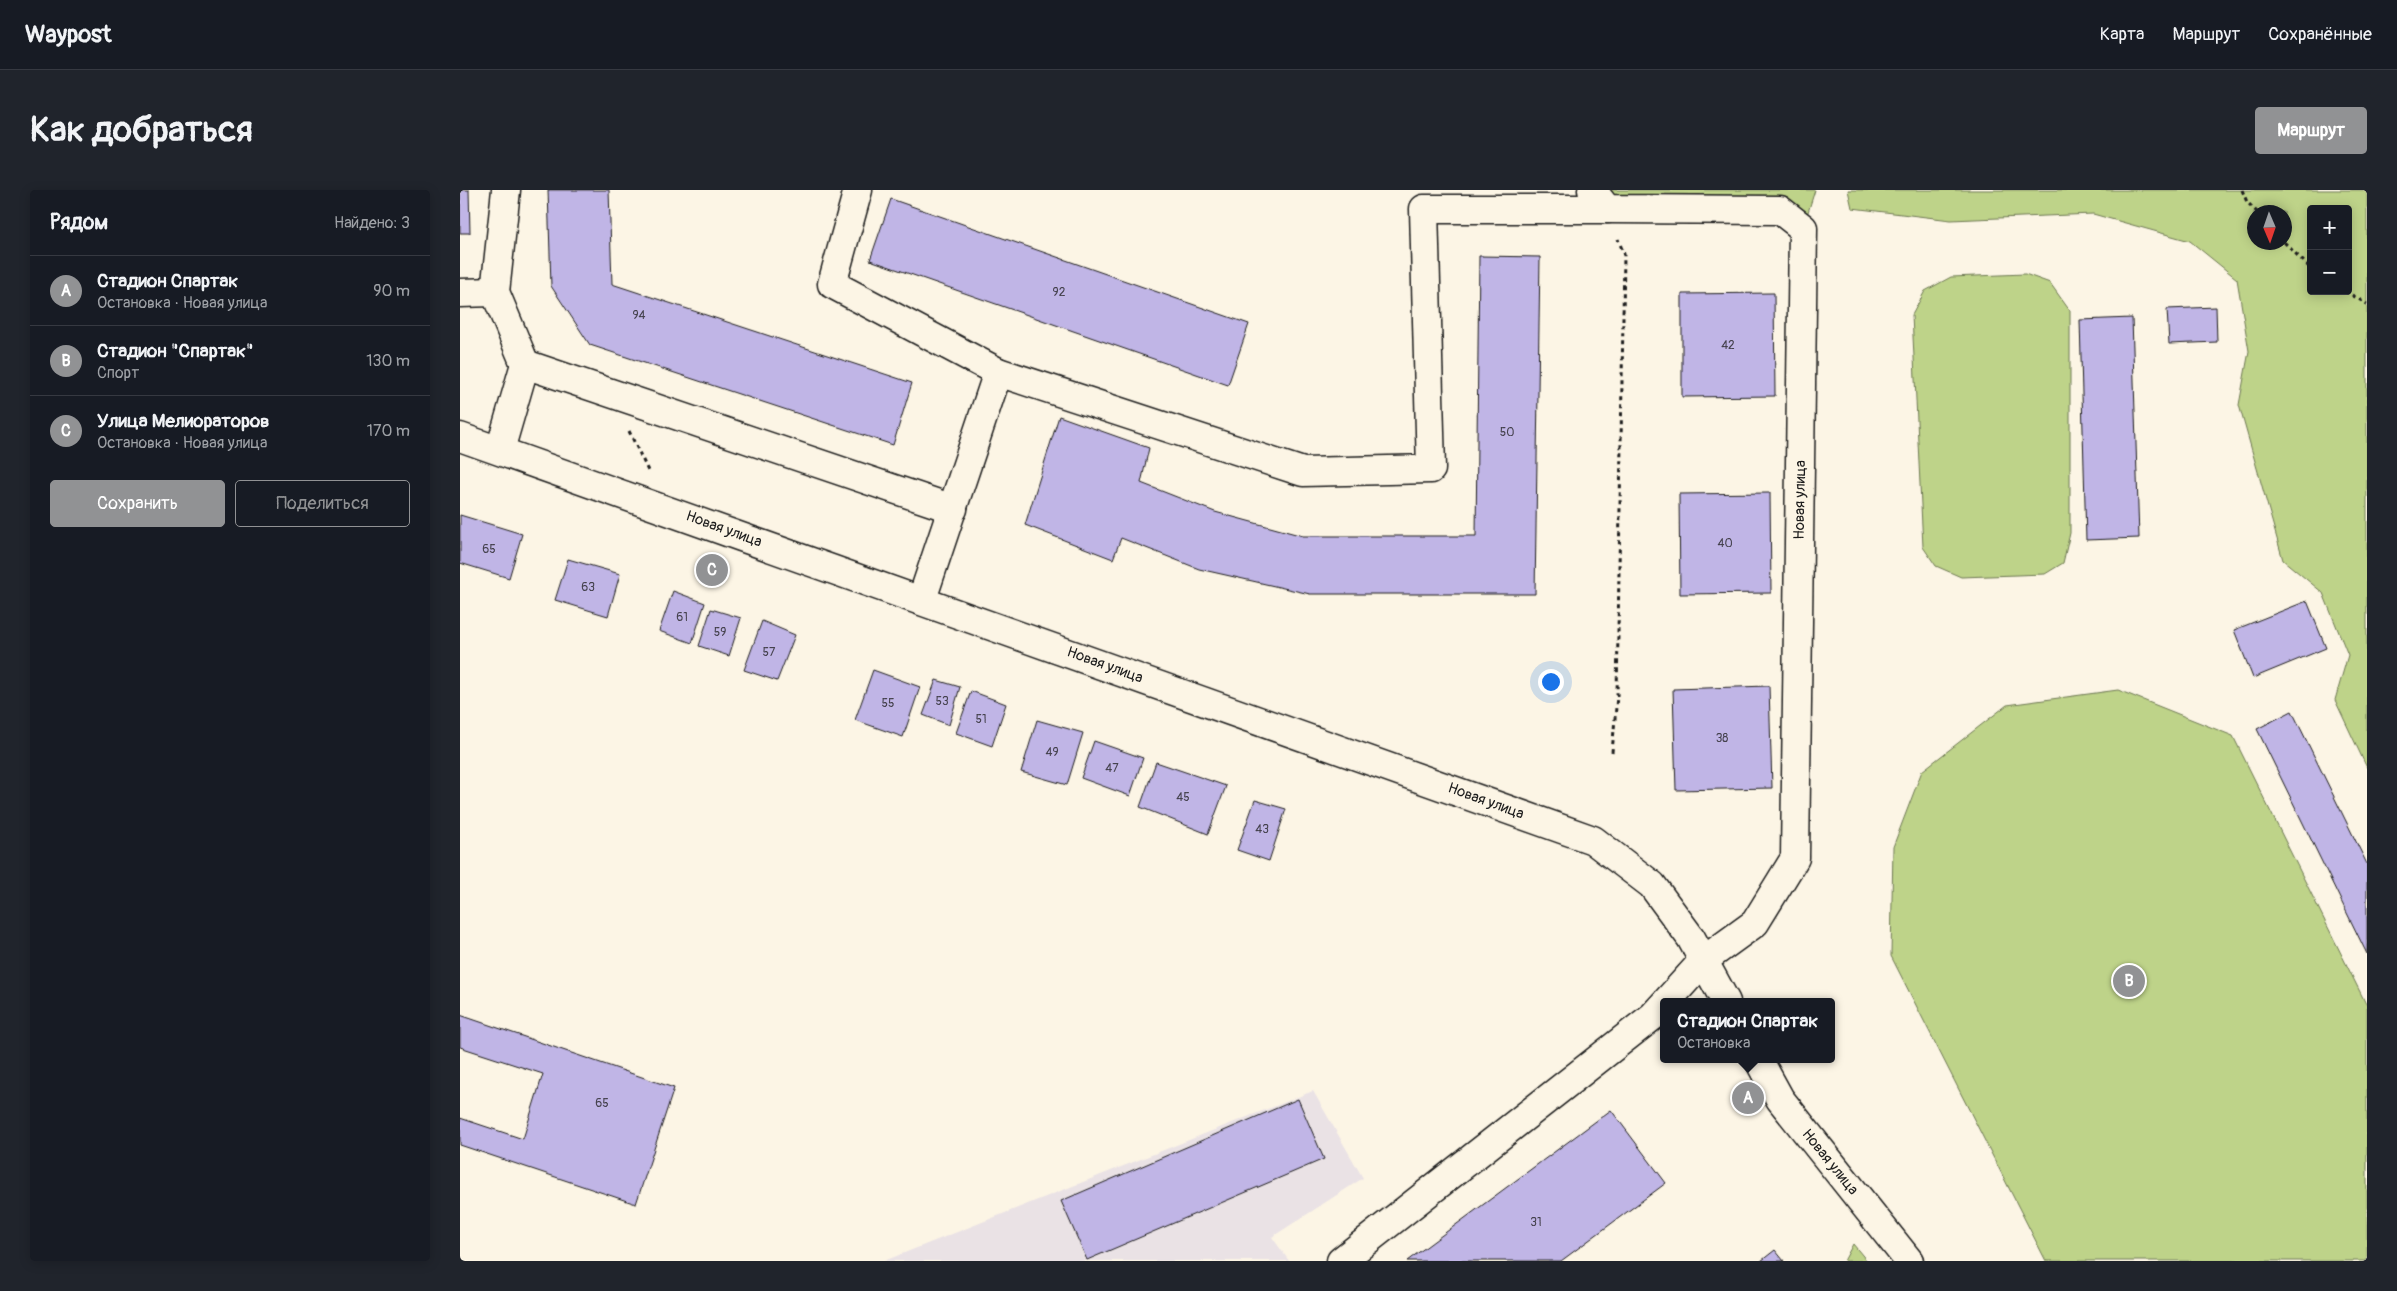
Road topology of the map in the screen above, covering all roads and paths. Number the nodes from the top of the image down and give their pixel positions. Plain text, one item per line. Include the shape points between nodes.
1 (506, 190) edge
2 (858, 190) edge
3 (2242, 190) edge
4 (1600, 200) edge
5 (2250, 205) edge
6 (2292, 250) edge
7 (2307, 265) edge
8 (495, 292) junction
9 (460, 293) edge
10 (2352, 295) edge
11 (2367, 304) edge
12 (526, 364) junction
13 (998, 372) junction
14 (612, 393) junction
15 (460, 437) edge
16 (500, 450) junction
17 (665, 508) junction
18 (953, 509) junction
19 (922, 599) junction
20 (1612, 752) dead end
21 (1704, 960) junction
22 (1670, 998) edge
23 (1724, 998) edge
24 (1660, 1008) edge
25 (1760, 1063) edge
26 (1341, 1261) edge
27 (1909, 1261) edge

1 - 8 street
2 - 13 street via 832,284
3 - 5 path
4 - 13 street via 1424,209 1430,469 1303,472
4 - 20 path via 1624,254 1617,696
4 - 21 street, Новая улица via 1780,210 1803,228 1795,858 1755,923
6 - 7 path
8 - 9 street
8 - 12 street
10 - 11 path
12 - 14 street
12 - 16 street
13 - 18 street
14 - 17 path
14 - 18 street
15 - 16 street, Новая улица
16 - 17 street, Новая улица
17 - 19 street, Новая улица
18 - 19 street
19 - 21 street, Новая улица via 1593,840 1652,885 1692,938
21 - 22 street
21 - 23 street, Новая улица
24 - 26 street
25 - 27 street, Новая улица via 1780,1099

